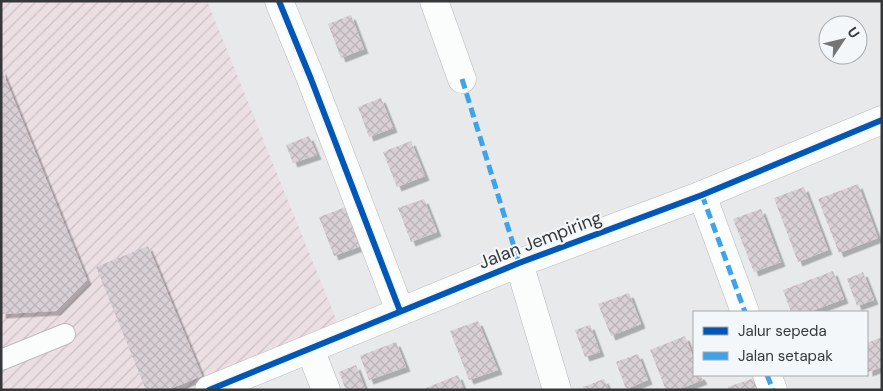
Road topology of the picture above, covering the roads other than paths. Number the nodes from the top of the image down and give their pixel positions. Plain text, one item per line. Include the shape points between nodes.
1 (279, 1) edge
2 (434, 1) edge
3 (462, 79) dead end
4 (882, 120) edge
5 (702, 195) junction
6 (519, 263) junction
7 (400, 311) junction
8 (745, 311) edge
9 (65, 334) dead end
10 (310, 349) junction
11 (1, 360) edge
12 (767, 376) edge
13 (209, 390) edge
14 (326, 390) edge
15 (557, 390) edge
16 (773, 390) edge

1 - 7 street
2 - 3 street
4 - 5 street, Jalan Jempiring
5 - 6 street, Jalan Jempiring
5 - 8 street
6 - 7 street, Jalan Jempiring
6 - 15 street
7 - 10 street, Jalan Jempiring
9 - 11 lane
10 - 13 street, Jalan Jempiring
10 - 14 street
12 - 16 street

